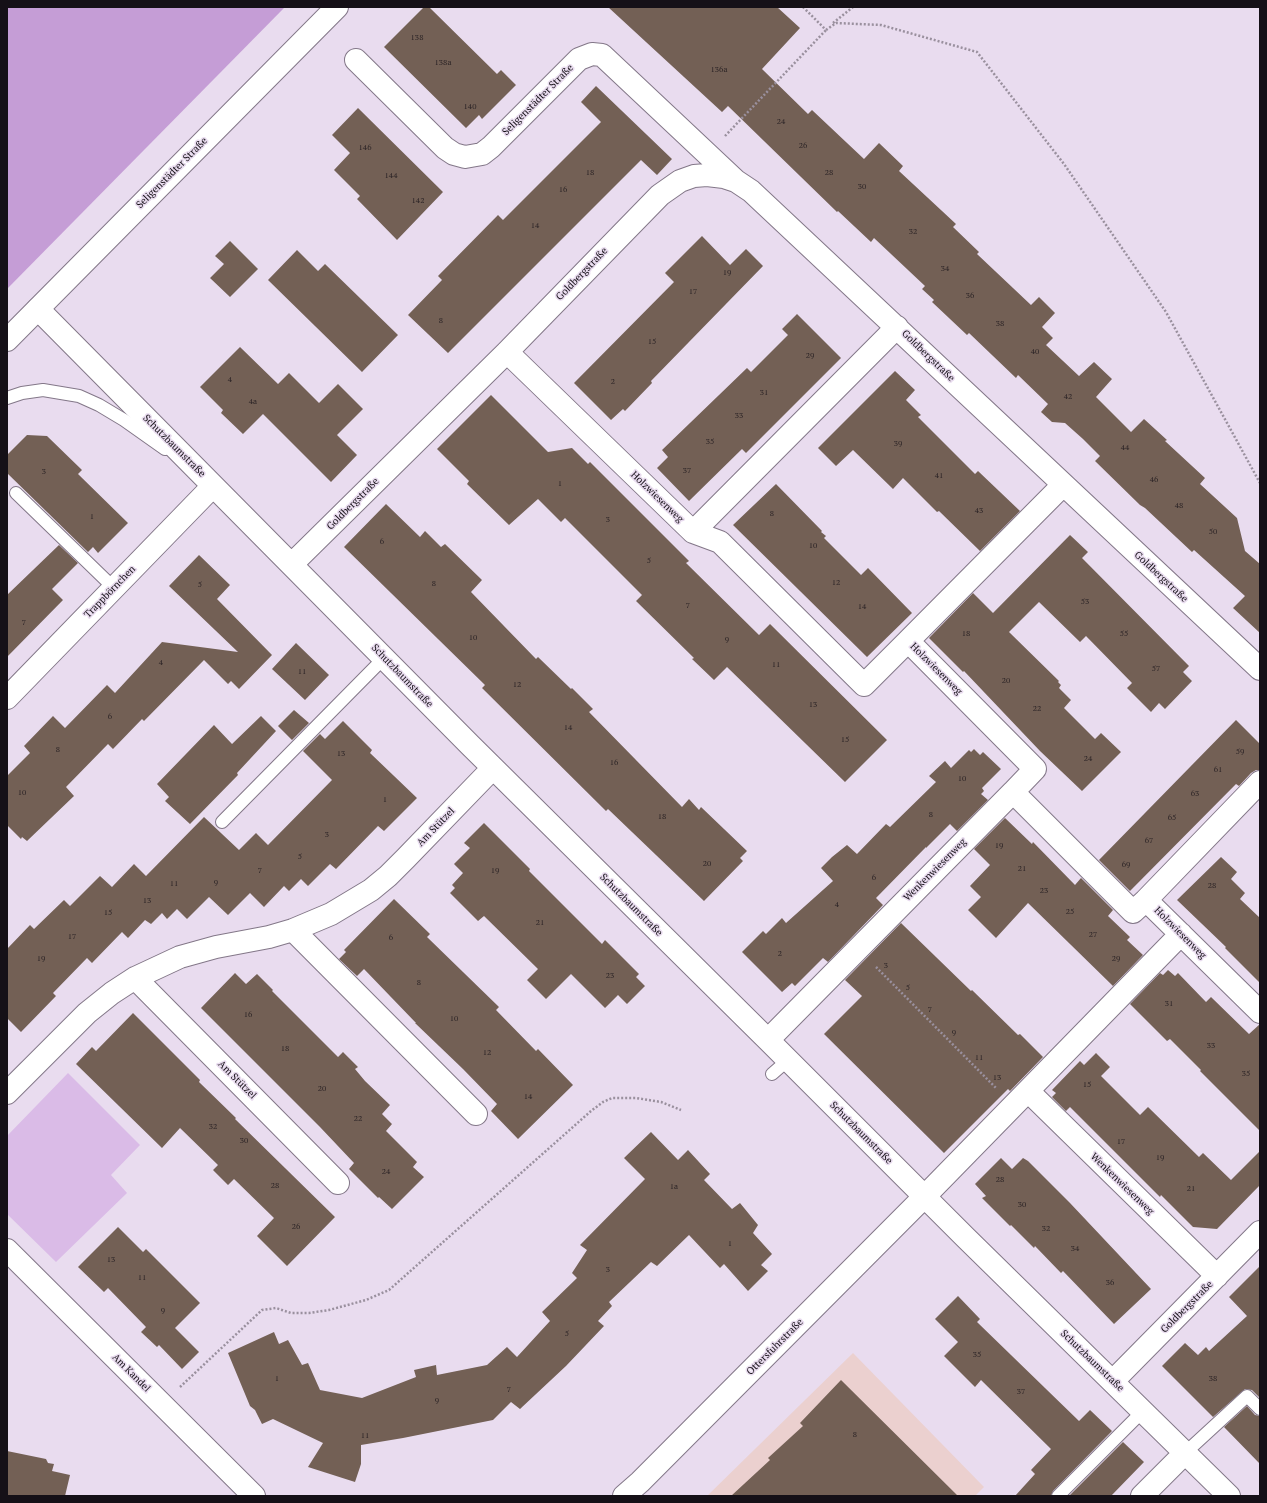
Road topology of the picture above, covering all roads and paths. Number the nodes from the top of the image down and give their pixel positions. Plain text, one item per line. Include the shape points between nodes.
1 (337, 7) edge
2 (803, 7) edge
3 (853, 7) edge
4 (826, 30) junction
5 (356, 60) dead end
6 (708, 153) junction
7 (736, 181) junction
8 (38, 309) junction
9 (897, 327) junction
10 (7, 340) edge
11 (507, 352) junction
12 (7, 398) edge
13 (207, 480) junction
14 (1260, 483) edge
15 (1063, 485) junction
16 (16, 493) dead end
17 (693, 532) junction
18 (292, 564) junction
19 (114, 588) junction
20 (908, 641) junction
21 (384, 658) junction
22 (1260, 669) edge
23 (7, 698) edge
24 (493, 768) junction
25 (1260, 782) edge
26 (1012, 792) junction
27 (222, 822) dead end
28 (1146, 900) junction
29 (292, 930) junction
30 (1180, 934) junction
31 (858, 949) junction
32 (135, 978) junction
33 (1260, 1012) edge
34 (768, 1040) junction
35 (788, 1060) junction
36 (772, 1074) dead end
37 (7, 1093) edge
38 (1021, 1098) junction
39 (681, 1110) dead end
40 (476, 1114) dead end
41 (338, 1183) dead end
42 (925, 1196) junction
43 (1260, 1232) edge
44 (7, 1250) edge
45 (1217, 1276) junction
46 (1113, 1381) junction
47 (162, 1404) junction
48 (1260, 1409) edge
49 (1143, 1411) junction
50 (1185, 1453) junction
51 (254, 1496) edge
52 (624, 1496) edge
53 (1058, 1496) edge
54 (1142, 1496) edge
55 (1229, 1496) edge

1 - 8 street, Seligenstädter Straße
2 - 4 path
3 - 4 path
4 - 6 path
4 - 14 path via 836,23 881,25 977,52 1064,164 1166,312
5 - 6 street, Seligenstädter Straße via 445,148 465,157 482,154 491,147 578,59 592,54 602,55
6 - 7 street, Seligenstädter Straße
7 - 9 street, Goldbergstraße via 751,191
7 - 11 street, Goldbergstraße via 724,177 694,176 680,181 660,195
8 - 10 street, Seligenstädter Straße
8 - 13 street, Schutzbaumstraße
9 - 15 street, Goldbergstraße
9 - 17 street, Goldbergstraße
11 - 17 street, Holzwiesenweg
11 - 18 street, Goldbergstraße
12 - 13 lane via 42,390 88,399 124,420
13 - 18 street, Schutzbaumstraße
13 - 19 street, Trappbörnchen
15 - 20 street
15 - 22 street, Goldbergstraße
16 - 19 lane
17 - 20 street, Holzwiesenweg via 720,542 864,685
18 - 21 street, Schutzbaumstraße
19 - 23 street, Trappbörnchen
20 - 26 street, Holzwiesenweg via 1035,769
21 - 24 street, Schutzbaumstraße
21 - 27 lane
24 - 29 street, Am Stützel via 377,886 331,914
24 - 34 street, Schutzbaumstraße
25 - 28 street
26 - 28 street, Holzwiesenweg via 1133,912
26 - 31 street, Wenkenwiesenweg
28 - 30 street, Holzwiesenweg
29 - 32 street, Am Stützel via 185,955
29 - 40 street
30 - 33 street, Holzwiesenweg
30 - 38 street
31 - 34 street, Wenkenwiesenweg
31 - 38 path
32 - 37 street, Am Stützel via 87,1013
32 - 41 street, Am Stützel
34 - 35 street, Schutzbaumstraße
35 - 36 lane
35 - 42 street, Schutzbaumstraße
38 - 42 street
38 - 45 street, Wenkenwiesenweg
39 - 47 path via 661,1102 636,1098 612,1098 603,1102 389,1290 366,1300 329,1310 291,1313 276,1308 262,1310
42 - 46 street, Schutzbaumstraße
42 - 52 street, Ottersfuhrstraße
43 - 45 street, Goldbergstraße
44 - 47 street, Am Kandel
45 - 46 street, Goldbergstraße
46 - 49 street, Schutzbaumstraße
47 - 51 street, Am Kandel
48 - 50 lane via 1248,1396
49 - 50 street, Schutzbaumstraße
49 - 53 lane
50 - 54 street
50 - 55 street, Schutzbaumstraße

